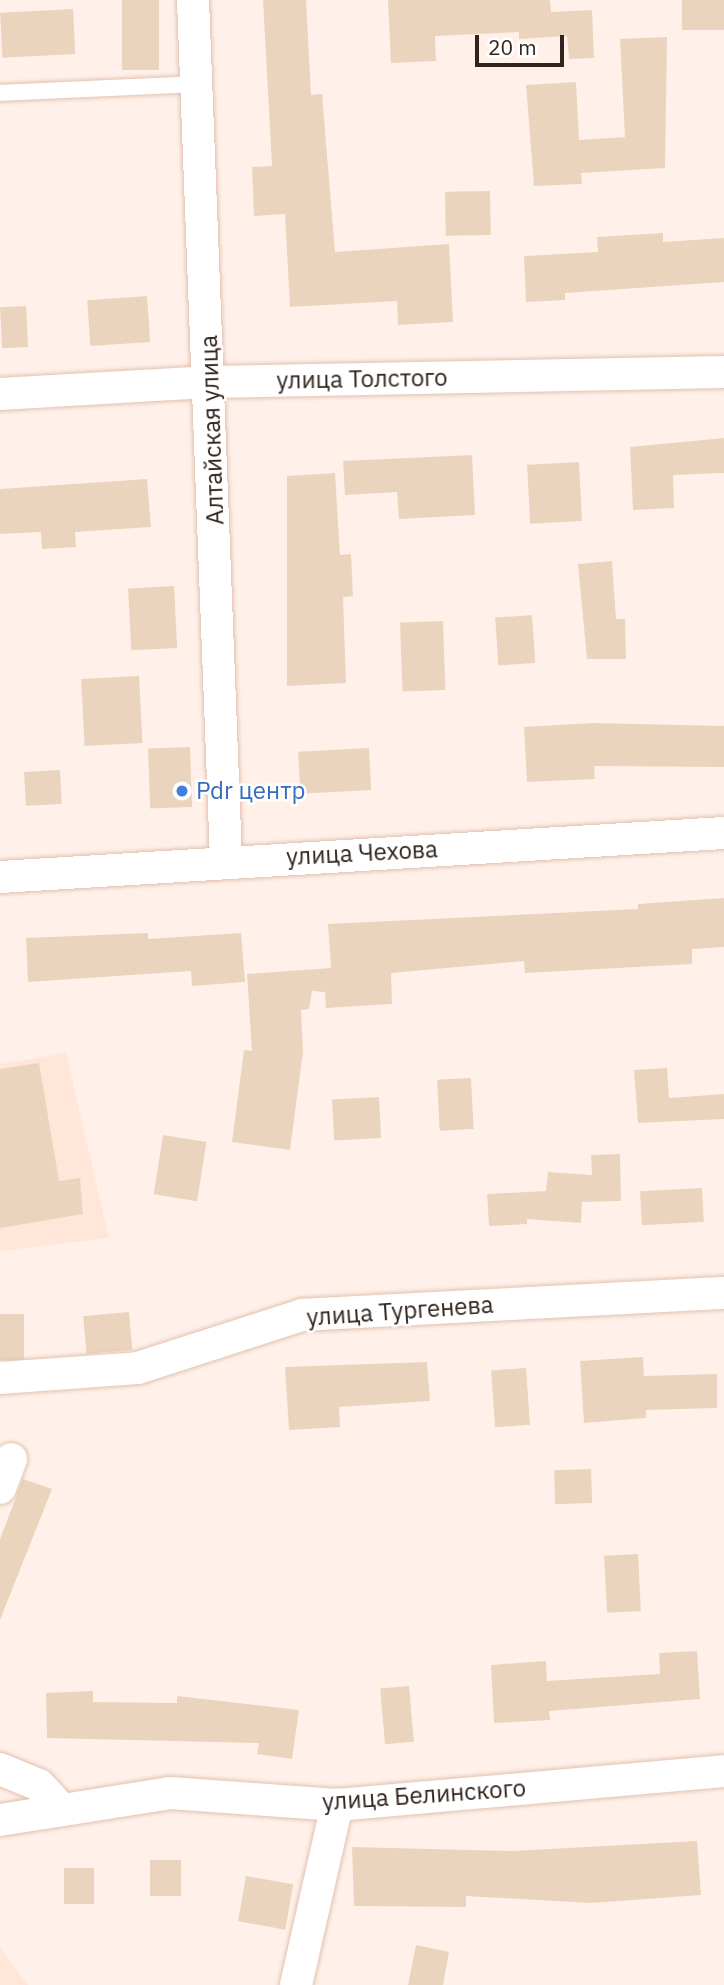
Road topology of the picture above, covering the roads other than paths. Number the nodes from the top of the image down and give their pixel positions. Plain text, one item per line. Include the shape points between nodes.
1 (193, 0) edge
2 (197, 84) junction
3 (0, 93) edge
4 (724, 372) edge
5 (211, 382) junction
6 (0, 394) edge
7 (724, 834) edge
8 (226, 860) junction
9 (0, 877) edge
10 (724, 1293) edge
11 (0, 1378) edge
12 (11, 1459) dead end
13 (0, 1488) edge
14 (0, 1769) edge
15 (724, 1771) edge
16 (337, 1805) junction
17 (62, 1810) junction
18 (0, 1820) edge
19 (296, 1985) edge

1 - 2 street, Алтайская улица
2 - 3 lane
2 - 5 street, Алтайская улица
4 - 5 street, улица Толстого
5 - 6 street, улица Толстого
5 - 8 street, Алтайская улица
7 - 8 street, улица Чехова
8 - 9 street, улица Чехова
10 - 11 street, улица Тургенева via 302,1315 138,1368
12 - 13 street
14 - 17 street via 39,1785
15 - 16 street, улица Белинского
16 - 17 street, улица Белинского via 170,1793
16 - 19 street
17 - 18 street, улица Белинского

